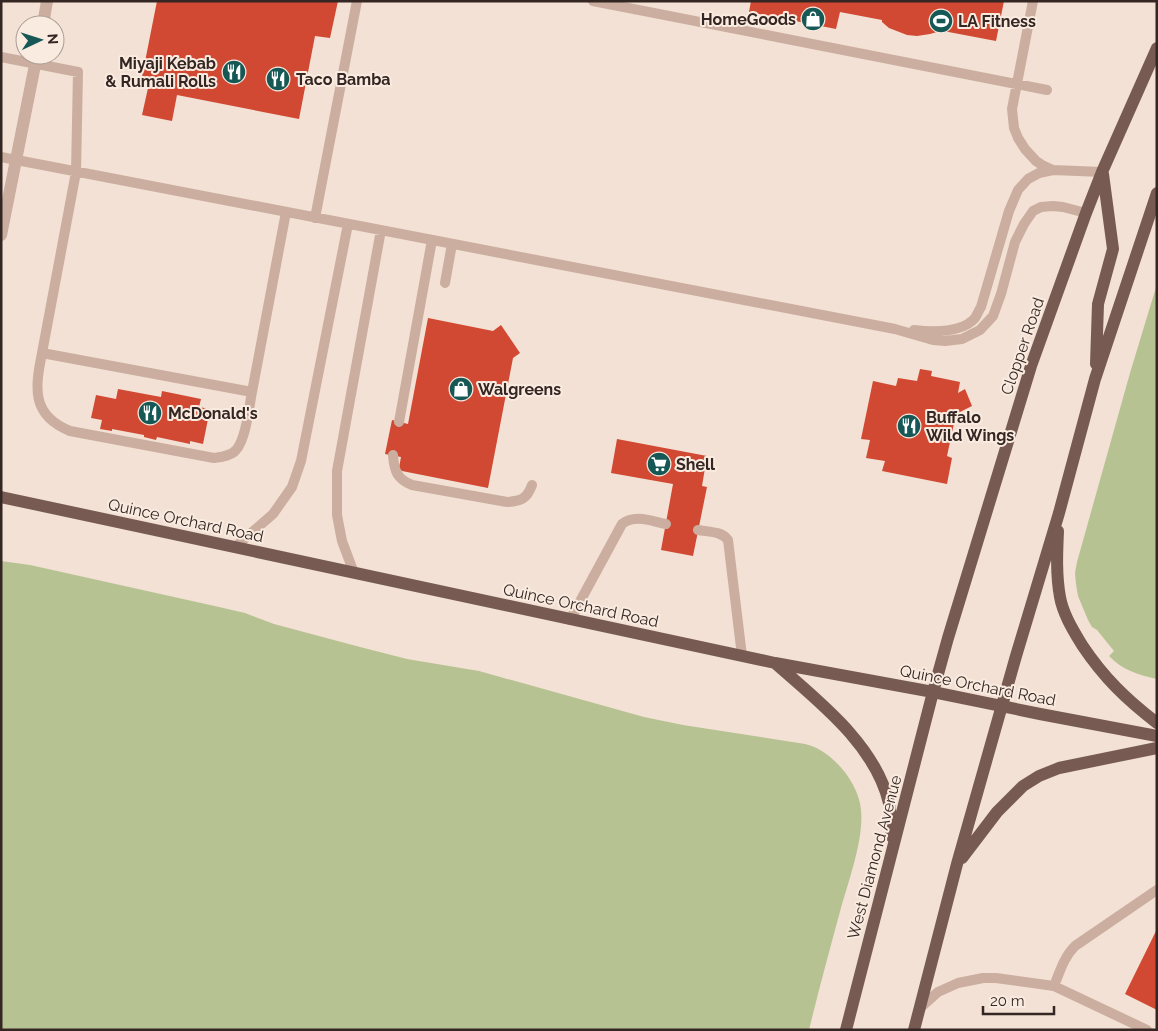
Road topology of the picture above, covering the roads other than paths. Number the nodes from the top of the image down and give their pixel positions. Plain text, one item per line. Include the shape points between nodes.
1 (47, 1) edge
2 (357, 1) edge
3 (593, 1) edge
4 (1033, 1) edge
5 (44, 15) edge
6 (1157, 48) edge
7 (1, 57) edge
8 (15, 58) edge
9 (35, 65) edge
10 (54, 65) edge
11 (1017, 84) junction
12 (1048, 90) dead end
13 (1, 157) edge
14 (16, 160) junction
15 (1053, 170) junction
16 (76, 172) junction
17 (1102, 172) junction
18 (1157, 193) edge
19 (286, 212) junction
20 (1086, 212) junction
21 (315, 218) junction
22 (348, 224) junction
23 (381, 230) junction
24 (1, 235) edge
25 (432, 240) junction
26 (452, 244) junction
27 (445, 283) dead end
28 (895, 329) junction
29 (42, 353) junction
30 (1095, 379) junction
31 (252, 392) junction
32 (399, 422) dead end
33 (393, 455) dead end
34 (532, 485) dead end
35 (1, 497) edge
36 (1059, 513) junction
37 (666, 524) dead end
38 (698, 530) dead end
39 (235, 548) junction
40 (354, 573) junction
41 (570, 620) junction
42 (742, 656) junction
43 (776, 663) junction
44 (933, 692) junction
45 (1002, 706) junction
46 (1157, 723) edge
47 (1157, 736) edge
48 (1157, 748) edge
49 (889, 862) junction
50 (957, 864) junction
51 (1157, 890) edge
52 (1054, 986) junction
53 (920, 1008) junction
54 (846, 1030) edge
55 (914, 1030) edge
56 (1147, 1030) edge

1 - 5 street
2 - 21 lane
3 - 11 lane
4 - 11 lane
6 - 17 main road, Clopper Road
7 - 8 lane
9 - 14 street
10 - 16 lane via 78,72
11 - 12 lane
11 - 15 lane via 1012,109 1014,128 1036,160
13 - 14 lane
14 - 16 lane
14 - 24 street
15 - 17 lane
15 - 28 lane via 1028,179 1018,190 1008,211 975,318 965,325 940,331
16 - 19 lane
16 - 29 lane
17 - 20 main road, Clopper Road
17 - 30 main road via 1113,249 1098,304
18 - 30 main road
19 - 21 lane
19 - 31 lane
20 - 28 lane via 1053,206 1033,211 1015,242 993,316 980,330 962,339 946,341
20 - 44 main road, Clopper Road via 1031,366
21 - 22 lane
22 - 23 lane
22 - 39 lane via 301,460 292,487 273,514
23 - 25 lane
23 - 40 lane via 337,471 337,515 342,542
25 - 26 lane
25 - 32 lane
26 - 27 lane
26 - 28 lane
29 - 31 lane
29 - 31 lane via 37,382 38,402 56,424 70,431 214,458 237,450 245,430
30 - 36 main road
33 - 34 lane via 397,475 412,485 507,502 523,499
35 - 39 main road, Quince Orchard Road
36 - 45 main road
36 - 46 main road via 1057,571 1066,616 1104,675 1134,706
37 - 41 lane via 637,518 622,524
38 - 42 lane via 721,534 728,540
39 - 40 main road, Quince Orchard Road
40 - 41 main road, Quince Orchard Road
41 - 42 main road, Quince Orchard Road
42 - 43 main road, Quince Orchard Road
43 - 44 main road, Quince Orchard Road
43 - 49 main road via 827,709 876,769 891,818
44 - 45 main road, Quince Orchard Road
44 - 49 main road, West Diamond Avenue
45 - 47 main road, Quince Orchard Road
45 - 50 main road
48 - 50 main road via 1059,768 1039,776 1023,786 997,812
49 - 54 main road, West Diamond Avenue
50 - 53 main road
51 - 52 lane via 1075,946
52 - 53 lane via 983,978 958,983 938,992
52 - 56 lane
53 - 55 main road

